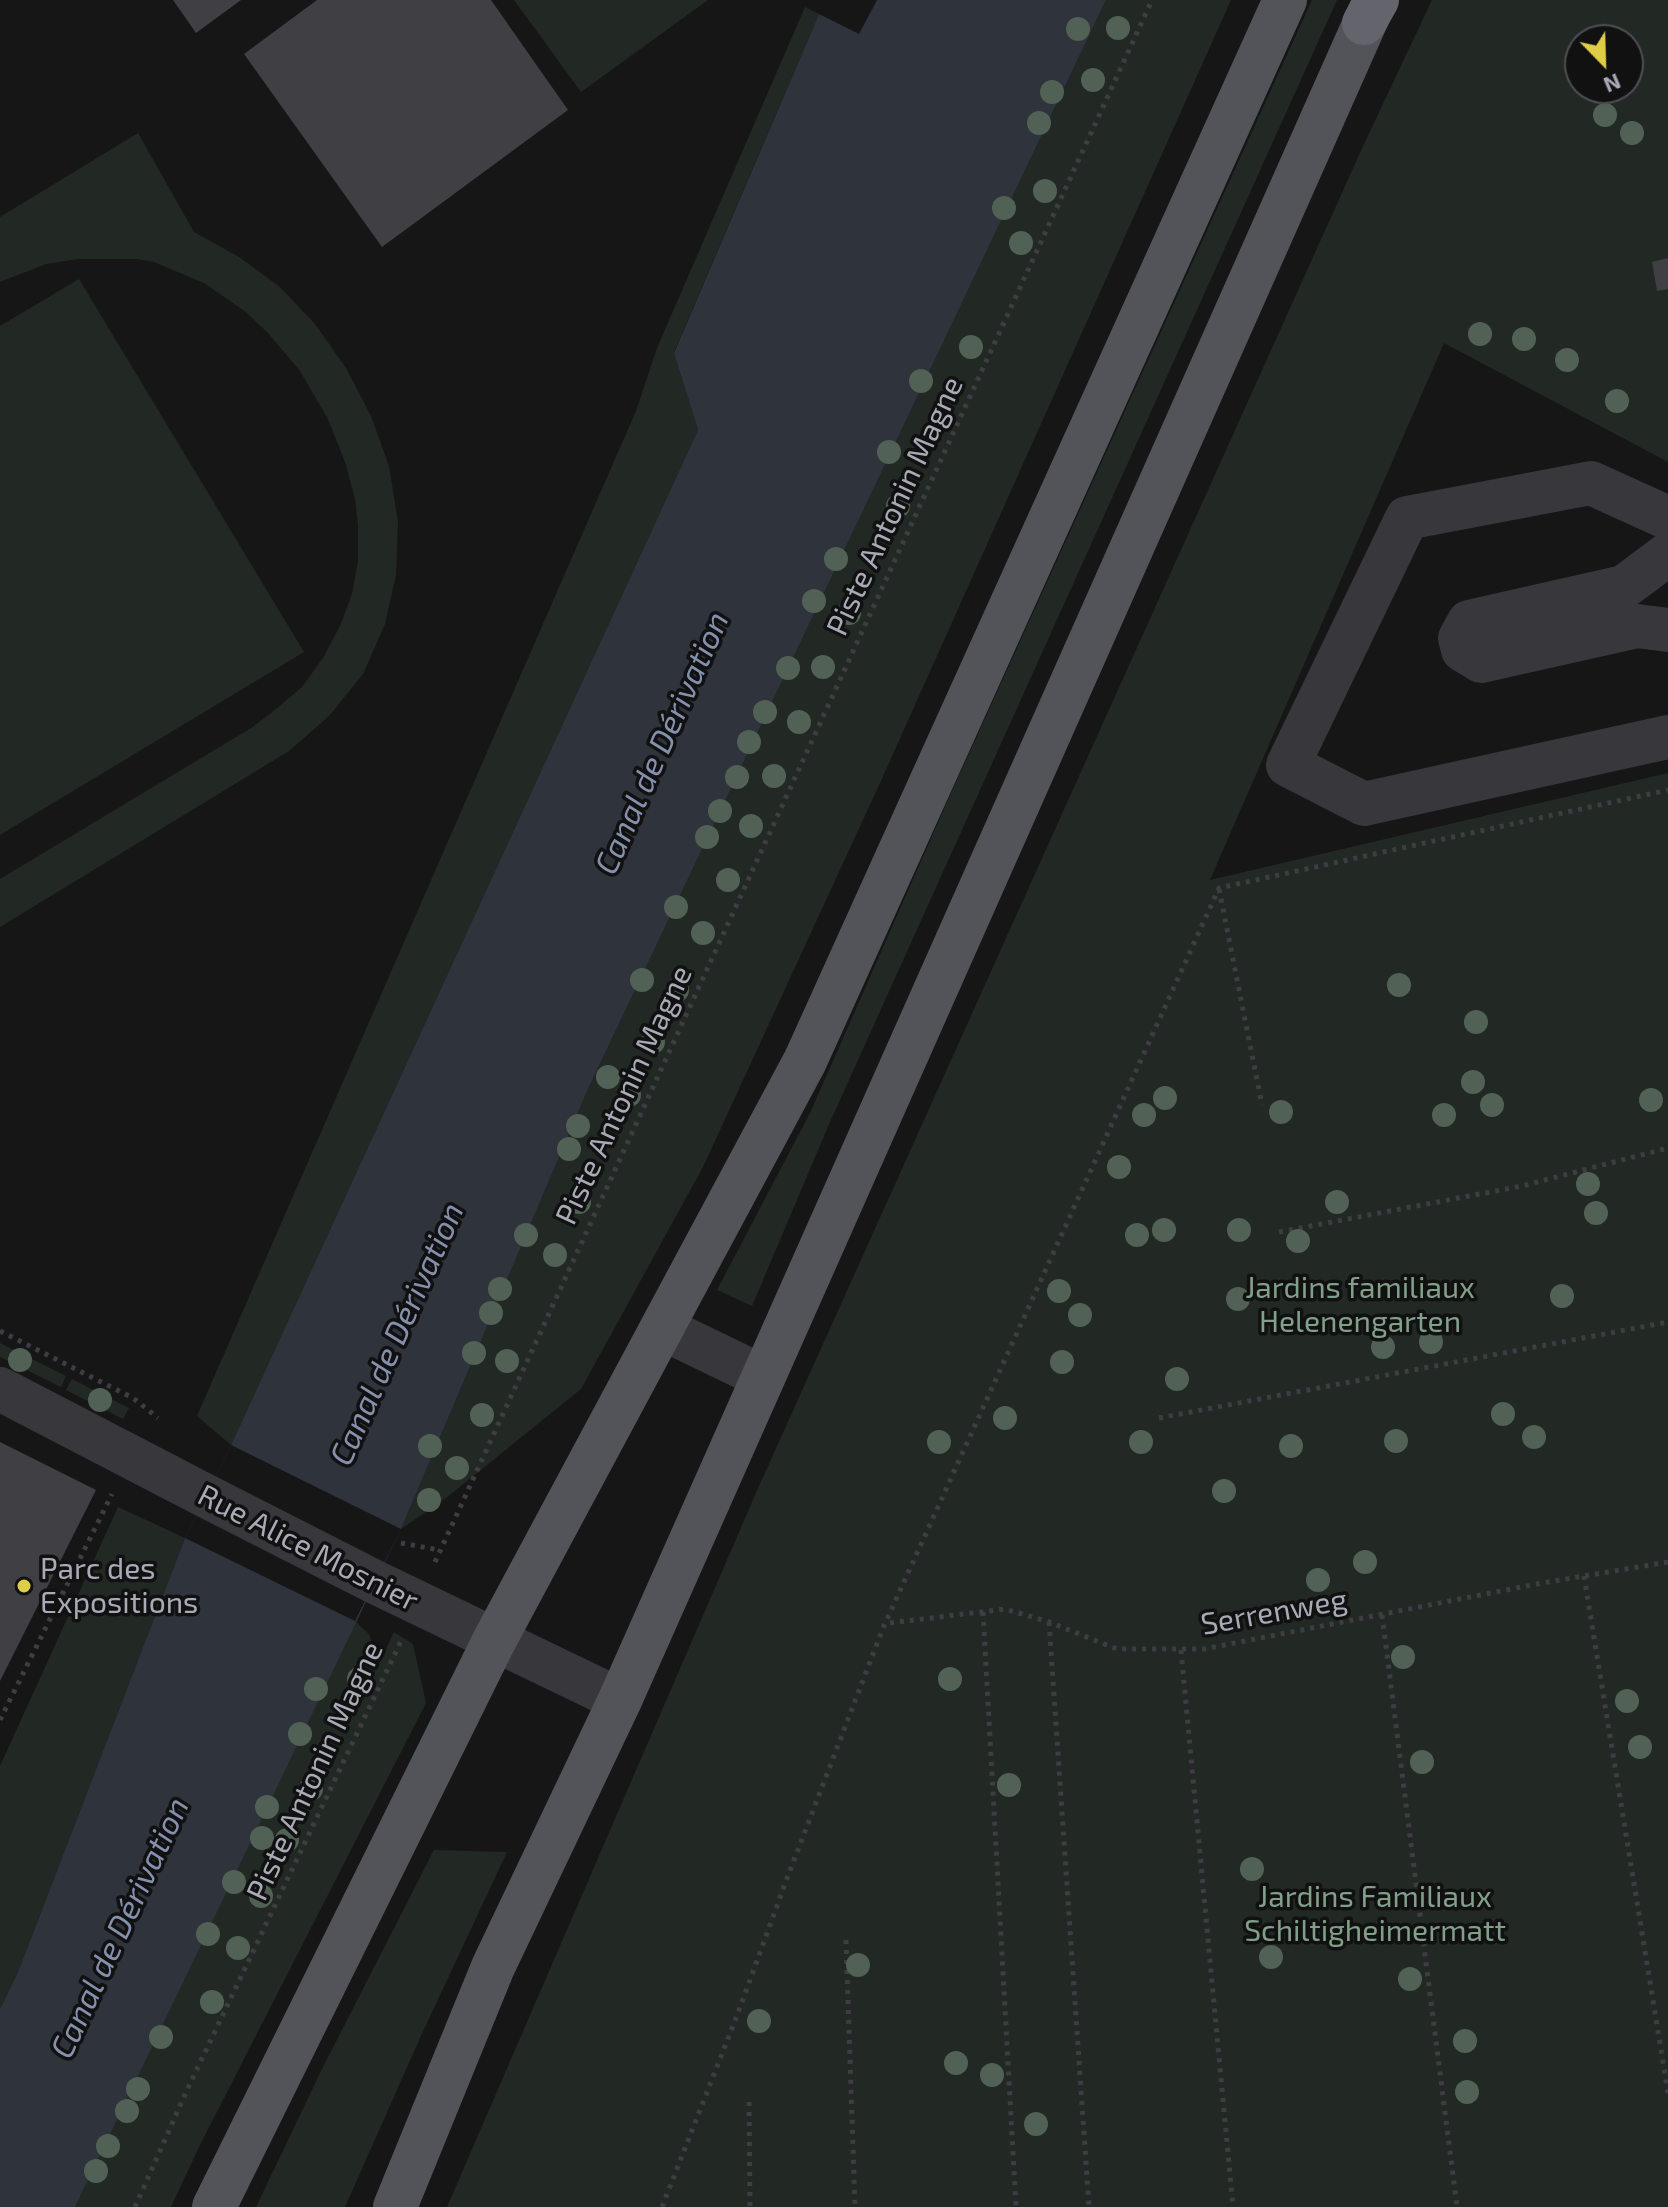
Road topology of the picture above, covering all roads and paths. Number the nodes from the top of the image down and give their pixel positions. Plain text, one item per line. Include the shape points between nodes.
1 (1152, 0) edge
2 (1285, 0) edge
3 (1372, 8) edge
4 (1668, 518) edge
5 (1659, 561) edge
6 (1666, 630) edge
7 (1668, 737) edge
8 (1668, 790) edge
9 (1219, 888) junction
10 (1262, 1105) dead end
11 (1668, 1148) edge
12 (1279, 1232) dead end
13 (1668, 1322) edge
14 (662, 1328) junction
15 (0, 1331) edge
16 (763, 1377) junction
17 (0, 1389) edge
18 (1159, 1418) dead end
19 (164, 1423) dead end
20 (130, 1457) junction
21 (395, 1542) dead end
22 (439, 1550) junction
23 (1668, 1562) edge
24 (1584, 1576) junction
25 (419, 1604) junction
26 (983, 1612) junction
27 (1382, 1615) junction
28 (1049, 1622) junction
29 (890, 1623) dead end
30 (494, 1641) junction
31 (1181, 1650) junction
32 (620, 1700) junction
33 (0, 1720) edge
34 (846, 1940) dead end
35 (1668, 2093) edge
36 (749, 2102) dead end
37 (135, 2207) edge
38 (214, 2207) edge
39 (395, 2207) edge
40 (662, 2207) edge
41 (750, 2207) edge
42 (855, 2207) edge
43 (1016, 2207) edge
44 (1089, 2207) edge
45 (1233, 2207) edge
46 (1457, 2207) edge

1 - 22 path, Piste Antonin Magne
2 - 14 main road via 805,1061
3 - 16 main road
4 - 7 street via 1591,483 1407,518 1288,765 1364,804
5 - 6 street
5 - 6 street via 1624,587 1469,622 1460,638 1463,650 1481,661 1637,626
8 - 9 path
9 - 10 path
9 - 40 path via 883,1628
11 - 12 path via 1522,1186
13 - 18 path
14 - 16 street
14 - 30 main road
15 - 19 path via 133,1398
16 - 32 main road
17 - 20 street, Rue Alice Mosnier
20 - 25 street, Rue Alice Mosnier
20 - 33 path
21 - 22 path
22 - 25 path, Piste Antonin Magne
23 - 24 path, Serrenweg
24 - 27 path, Serrenweg
24 - 35 path
25 - 30 street, Rue Alice Mosnier
25 - 37 path, Piste Antonin Magne
26 - 28 path, Serrenweg via 1005,1609
26 - 29 path, Serrenweg
26 - 43 path
27 - 31 path, Serrenweg
27 - 46 path
28 - 31 path, Serrenweg via 1117,1649
28 - 44 path
30 - 32 street, Rue Alice Mosnier
30 - 38 main road
31 - 45 path
32 - 39 main road via 493,1967
34 - 42 path
36 - 41 path

